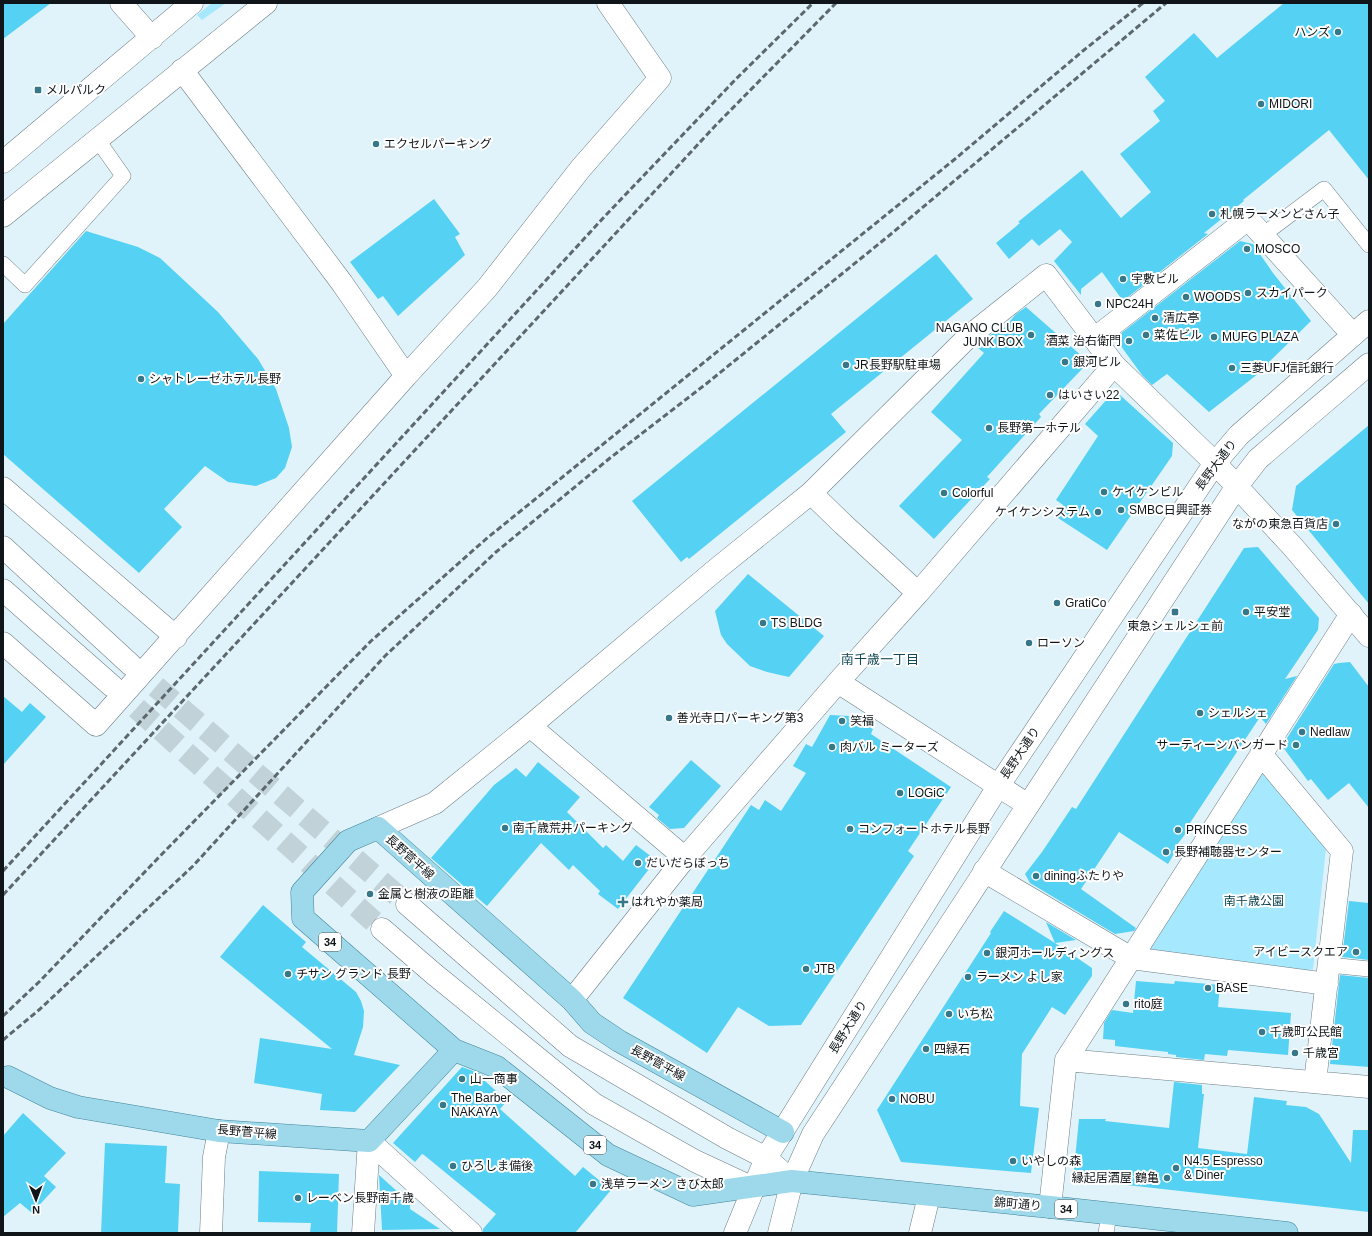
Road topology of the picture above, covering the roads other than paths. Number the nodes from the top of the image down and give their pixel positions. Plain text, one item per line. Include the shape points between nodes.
1 (121, 3) edge
2 (192, 3) edge
3 (266, 3) edge
4 (608, 3) edge
5 (152, 38) junction
6 (182, 70) junction
7 (97, 139) junction
8 (3, 162) edge
9 (3, 216) edge
10 (1263, 235) junction
11 (1369, 245) edge
12 (3, 264) edge
13 (1369, 321) edge
14 (1353, 335) junction
15 (1094, 339) junction
16 (1114, 364) junction
17 (1369, 364) edge
18 (406, 376) junction
19 (1215, 463) junction
20 (1237, 486) junction
21 (3, 488) edge
22 (811, 493) junction
23 (3, 547) edge
24 (3, 590) edge
25 (918, 593) junction
26 (1351, 614) junction
27 (1369, 636) edge
28 (176, 637) junction
29 (3, 643) edge
30 (131, 665) tunnel mouth
31 (838, 682) junction
32 (112, 686) tunnel mouth
33 (530, 726) junction
34 (1262, 754) junction
35 (999, 785) junction
36 (1028, 805) junction
37 (378, 828) junction
38 (685, 858) junction
39 (984, 871) junction
40 (407, 904) tunnel mouth
41 (382, 929) tunnel mouth
42 (1131, 958) junction
43 (1369, 970) edge
44 (1328, 975) junction
45 (572, 1000) junction
46 (454, 1050) junction
47 (1066, 1060) junction
48 (8, 1078) dead end
49 (1315, 1082) junction
50 (1369, 1087) edge
51 (219, 1131) junction
52 (782, 1132) junction
53 (369, 1141) junction
54 (766, 1158) junction
55 (792, 1181) junction
56 (845, 1187) joint
57 (753, 1188) junction
58 (929, 1196) junction
59 (1050, 1207) junction
60 (1108, 1223) edge
61 (211, 1233) edge
62 (363, 1233) edge
63 (471, 1233) edge
64 (735, 1233) edge
65 (779, 1233) edge
66 (920, 1233) edge
67 (1286, 1233) edge

1 - 5 street
2 - 5 street
3 - 6 street
4 - 18 street via 660,78 581,168 487,288
5 - 8 street
6 - 7 street
6 - 18 street via 334,271
7 - 9 street
7 - 12 lane via 124,176 25,285
10 - 11 lane via 1324,188
10 - 14 street
10 - 15 street via 1248,218
13 - 14 street, 長野大通り
14 - 19 street, 長野大通り via 1239,435
15 - 16 street
15 - 22 street via 1046,275 968,337
16 - 19 street
16 - 25 street
17 - 20 street via 1258,459
18 - 28 street
19 - 20 street
19 - 35 street, 長野大通り
20 - 26 street
20 - 36 street
21 - 28 street
22 - 25 street
22 - 33 street
23 - 30 street
24 - 32 street
25 - 31 street
26 - 27 street
26 - 34 street
28 - 29 street via 96,725
31 - 35 street
31 - 38 street
33 - 37 street via 435,803
33 - 38 street
34 - 42 street
34 - 44 street via 1342,852
35 - 36 street
35 - 52 street, 長野大通り
36 - 39 street
37 - 45 main road, 長野菅平線
37 - 46 main road, 長野菅平線 / 34 via 348,841 302,892 302,918
38 - 45 street
39 - 42 street
39 - 55 street via 812,1134
40 - 54 street via 570,1046
41 - 57 street via 594,1104 696,1161
42 - 44 street
42 - 47 street
43 - 44 lane
44 - 49 street
45 - 52 main road, 長野菅平線 via 592,1023 619,1041
46 - 53 main road
46 - 57 main road, 長野菅平線 / 34 via 497,1067 608,1155 693,1195
47 - 49 street
47 - 59 street
48 - 51 main road, 長野菅平線 via 78,1108
49 - 50 street
51 - 53 main road, 長野菅平線
51 - 61 street via 214,1157
52 - 54 street, 長野大通り
53 - 62 street
53 - 63 street
54 - 55 street
54 - 57 street, 長野大通り
55 - 56 main road, 長野菅平線 / 34
55 - 57 main road, 長野菅平線 / 34
55 - 65 street
56 - 58 main road, 錦町通り / 34
57 - 64 street, 長野大通り
58 - 59 main road, 錦町通り / 34
58 - 66 street
59 - 60 main road, 錦町通り / 34
60 - 67 main road, 錦町通り / 34

